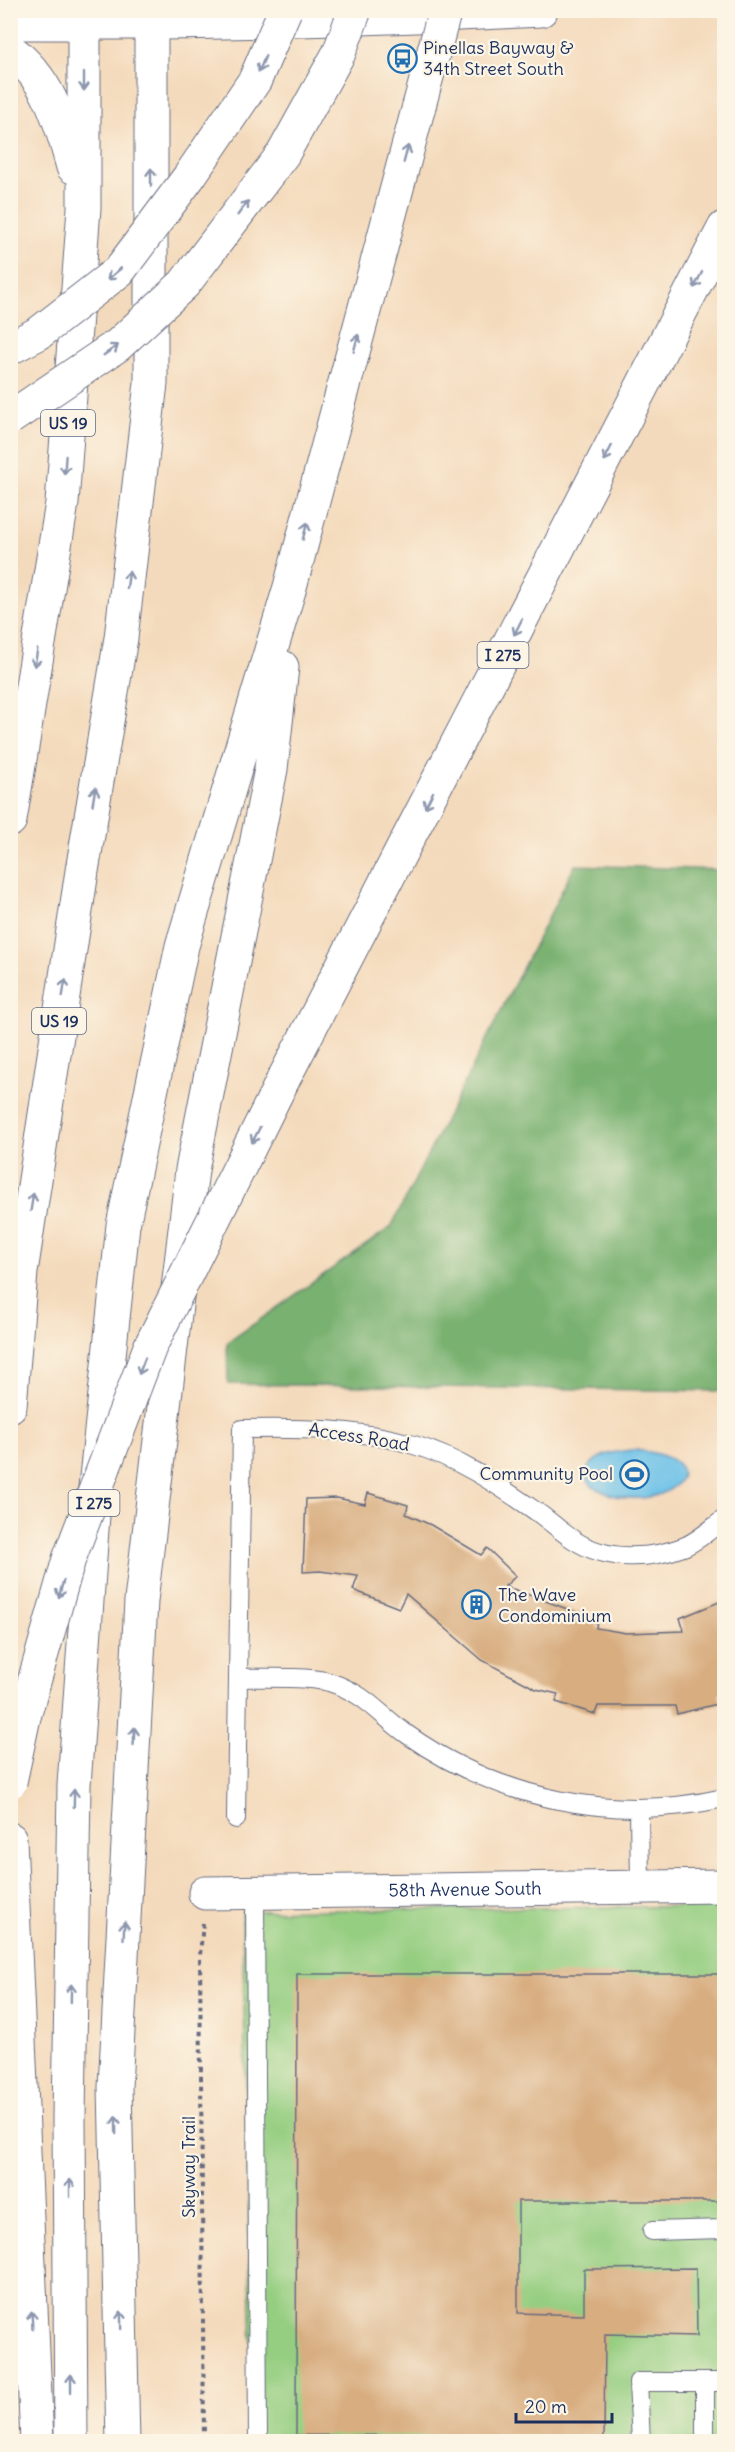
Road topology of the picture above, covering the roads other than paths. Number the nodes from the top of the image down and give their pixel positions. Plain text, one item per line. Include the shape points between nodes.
1 (285, 10) edge
2 (355, 10) edge
3 (446, 10) edge
4 (541, 10) edge
5 (84, 17) edge
6 (152, 17) edge
7 (10, 23) edge
8 (10, 50) edge
9 (84, 208) junction
10 (724, 228) edge
11 (10, 348) edge
12 (10, 418) edge
13 (290, 588) junction
14 (10, 820) edge
15 (10, 1406) edge
16 (724, 1519) edge
17 (238, 1678) junction
18 (10, 1782) edge
19 (724, 1798) edge
20 (639, 1809) junction
21 (236, 1820) dead end
22 (10, 1839) edge
23 (724, 1886) edge
24 (640, 1887) junction
25 (205, 1893) road end
26 (255, 1893) junction
27 (724, 2229) edge
28 (652, 2231) dead end
29 (705, 2382) junction
30 (724, 2382) edge
31 (38, 2442) edge
32 (71, 2442) edge
33 (123, 2442) edge
34 (258, 2442) edge
35 (640, 2442) edge
36 (705, 2442) edge

1 -> 11 main road, bridge via 255,80 119,271 39,333
12 -> 2 main road, bridge via 118,345 184,284 283,154 339,53
13 -> 3 main road, I 275, bridge
4 - 6 main road via 403,17
5 - 6 main road
5 - 7 main road
5 -> 9 main road, US 19
15 -> 6 main road, US 19 via 21,1272 121,638 151,383
8 - 9 main road via 27,63 49,93
9 -> 14 main road, US 19 via 62,503
10 -> 18 main road, I 275, bridge via 282,1082 150,1347 69,1559 24,1717
32 -> 13 main road, I 275 via 69,2118 74,1785 95,1487 123,1225 182,946
33 -> 13 main road via 115,2087 141,1601 192,1170 271,769
16 - 17 lane, Access Road via 684,1547 636,1558 602,1553 575,1541 461,1464 413,1444 302,1428 242,1429
17 - 20 lane via 327,1681 361,1695 407,1735 463,1767 523,1792 583,1806
17 - 21 lane
19 - 20 lane
20 - 24 lane
31 -> 22 main road
23 - 24 main road, 58th Avenue South
24 - 26 main road, 58th Avenue South
25 - 26 main road, 58th Avenue South
26 - 34 lane
27 - 28 lane
29 - 30 lane
29 - 35 lane via 638,2382
29 - 36 lane

